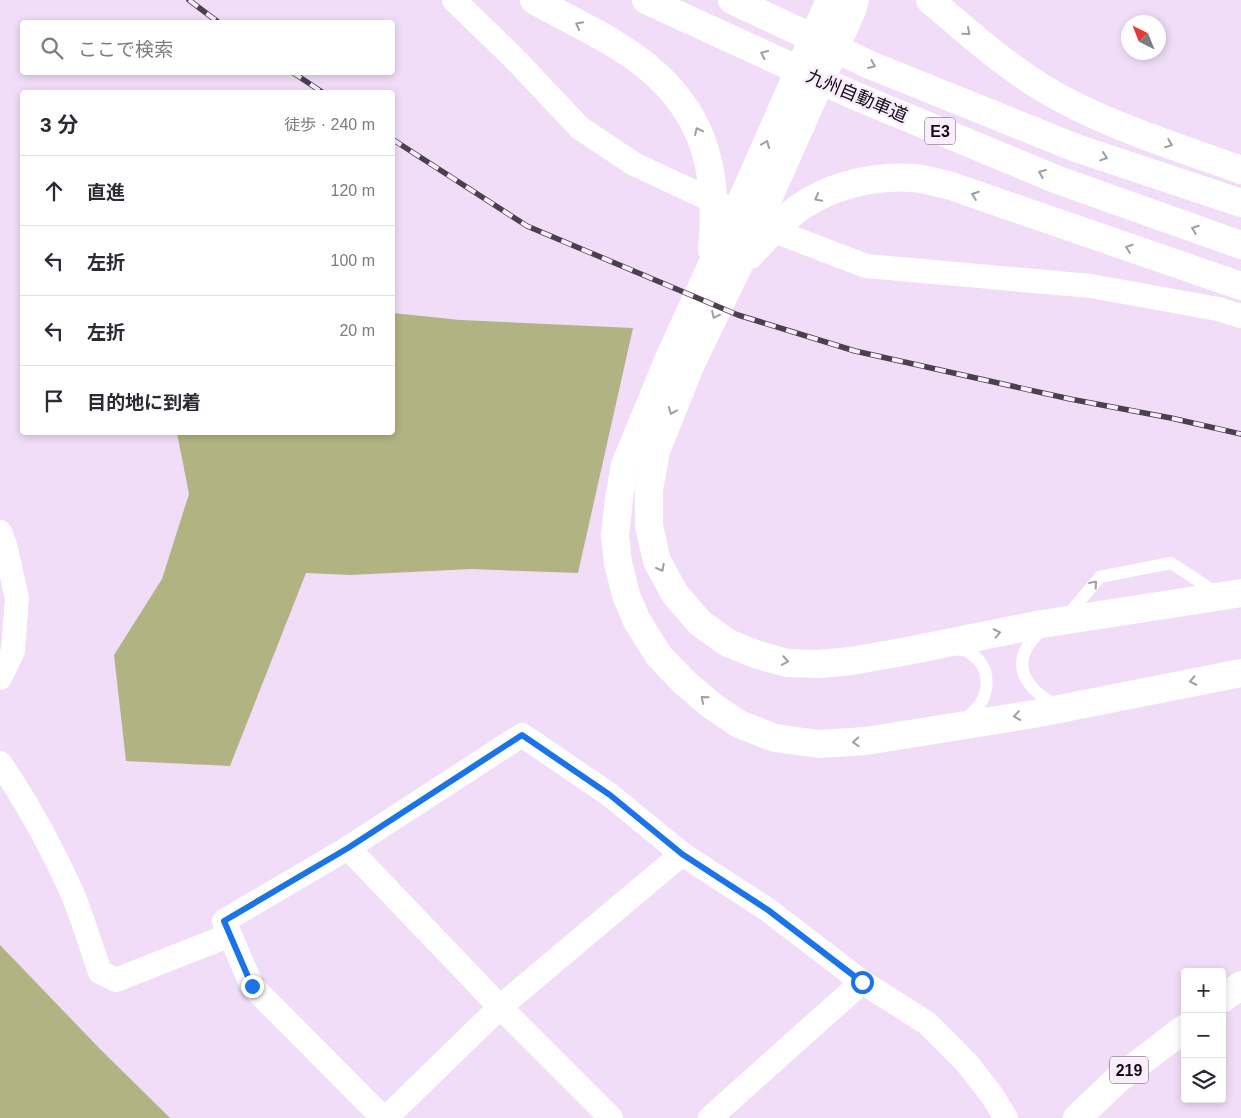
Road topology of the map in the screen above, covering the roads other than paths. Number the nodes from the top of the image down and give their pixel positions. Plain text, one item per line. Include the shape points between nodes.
1 (454, 0) edge
2 (534, 0) edge
3 (646, 0) edge
4 (732, 0) edge
5 (930, 0) edge
6 (845, 3) edge
7 (1241, 170) edge
8 (1241, 203) edge
9 (1241, 245) edge
10 (723, 270) junction
11 (1241, 286) edge
12 (1241, 316) edge
13 (680, 361) junction
14 (0, 532) edge
15 (1231, 594) edge
16 (1055, 622) junction
17 (941, 645) junction
18 (1241, 673) edge
19 (0, 678) edge
20 (1066, 707) junction
21 (958, 725) junction
22 (0, 763) edge
23 (348, 848) junction
24 (682, 854) junction
25 (230, 935) junction
26 (862, 982) junction
27 (1241, 985) edge
28 (1226, 996) edge
29 (500, 1006) junction
30 (1181, 1031) edge
31 (384, 1118) edge
32 (611, 1118) edge
33 (710, 1118) edge
34 (1006, 1118) edge
35 (1077, 1118) edge

1 - 12 street via 580,128 634,164 785,235 866,266 1091,286
10 -> 2 highway via 705,146 692,118 673,90 618,45
9 -> 3 highway, 九州自動車道 / E3 via 1049,176 853,95
4 -> 8 highway, 九州自動車道 / E3 via 870,65 1076,148
5 -> 7 highway via 989,51 1041,87 1100,118
6 - 10 highway via 794,108
11 -> 10 highway via 951,186 915,178 881,178 848,185 822,196 792,214 763,241
10 - 13 highway
13 -> 17 highway via 656,451 649,490 649,526 657,561 674,594 700,623 728,643 787,662 851,661
21 -> 13 highway via 866,741 819,744 775,738 739,724 711,705 659,656 637,622 626,595 615,535 625,465
14 - 19 street via 17,598 13,651
15 - 16 highway
16 -> 15 lane via 1100,577 1171,563
17 -> 16 highway
16 - 20 lane via 1026,648 1021,662 1034,690 1046,700
17 - 21 lane via 969,652 979,660 988,685 977,708
18 -> 20 highway
20 -> 21 highway
22 - 25 street via 42,832 70,889 100,972 116,980
23 - 24 street via 522,735 610,795
23 - 25 street via 224,921
23 - 29 street
24 - 26 street via 768,910
24 - 29 street
25 - 31 street via 252,986
26 - 33 street
26 - 34 street via 927,1023 966,1062
27 - 28 highway
29 - 31 street
29 - 32 street
30 - 35 highway, 219 via 1117,1080

